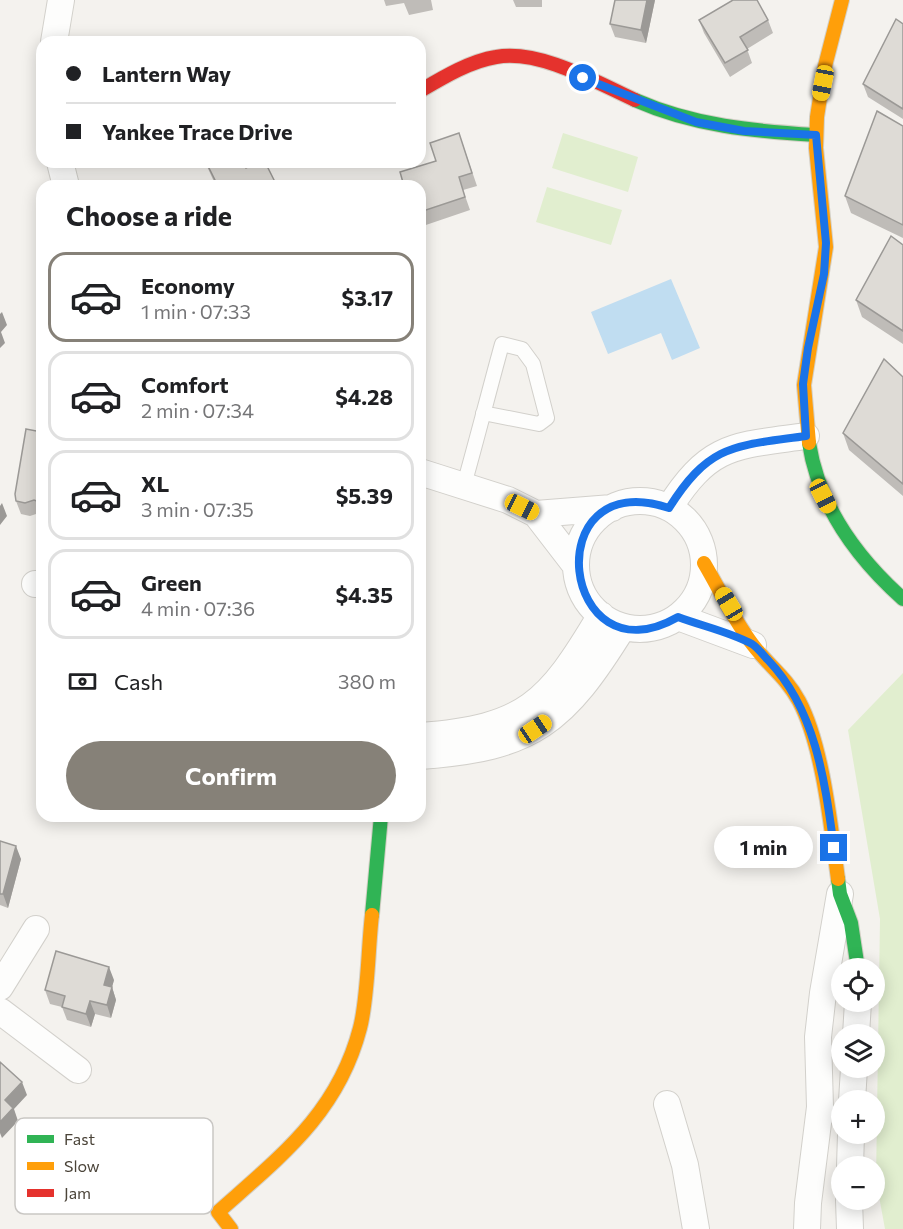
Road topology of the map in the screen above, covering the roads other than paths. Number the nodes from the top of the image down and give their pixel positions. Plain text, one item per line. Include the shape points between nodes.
1 (61, 0) edge
2 (842, 0) edge
3 (55, 36) edge
4 (426, 88) edge
5 (816, 135) junction
6 (483, 413) junction
7 (806, 436) junction
8 (426, 474) edge
9 (464, 485) junction
10 (612, 508) junction
11 (669, 508) junction
12 (536, 514) junction
13 (704, 563) junction
14 (576, 566) junction
15 (903, 599) edge
16 (678, 617) junction
17 (612, 621) junction
18 (753, 645) junction
19 (426, 735) edge
20 (426, 755) edge
21 (380, 822) edge
22 (840, 894) junction
23 (36, 929) dead end
24 (856, 958) edge
25 (8, 959) edge
26 (0, 987) edge
27 (0, 1011) edge
28 (78, 1070) dead end
29 (668, 1104) dead end
30 (849, 1210) edge
31 (231, 1229) edge
32 (696, 1229) edge
33 (807, 1229) edge
34 (850, 1229) edge

1 - 3 street
2 - 5 street
4 - 5 street via 491,57 521,56 544,61 696,122 744,131
5 - 7 street via 826,243 824,274 803,384
6 - 6 lane via 502,344 522,349 533,363 547,418 539,424
6 - 9 lane
7 - 11 street via 743,445 716,455 686,482
7 - 15 street via 814,473 842,534 858,557
8 - 9 street
9 - 12 street
10 - 11 street via 630,502 650,502
10 - 12 street
10 - 14 street via 585,532
11 - 13 street via 694,530 702,546
12 - 14 street
13 - 16 street via 702,583 693,602
13 - 18 street
14 - 17 street via 584,593
16 - 17 street via 652,628
16 - 18 street
17 - 19 street via 560,680 526,710 481,729
17 - 20 street via 588,681 553,717 510,742 479,750
18 - 22 street via 783,675 810,729 827,802
21 - 31 street via 361,1026 345,1075 318,1116 278,1160 218,1212
22 - 24 street via 851,922
22 - 33 street via 822,993 818,1036 820,1107
23 - 25 street
25 - 26 street
27 - 28 street
29 - 32 street via 686,1165
30 - 34 street

